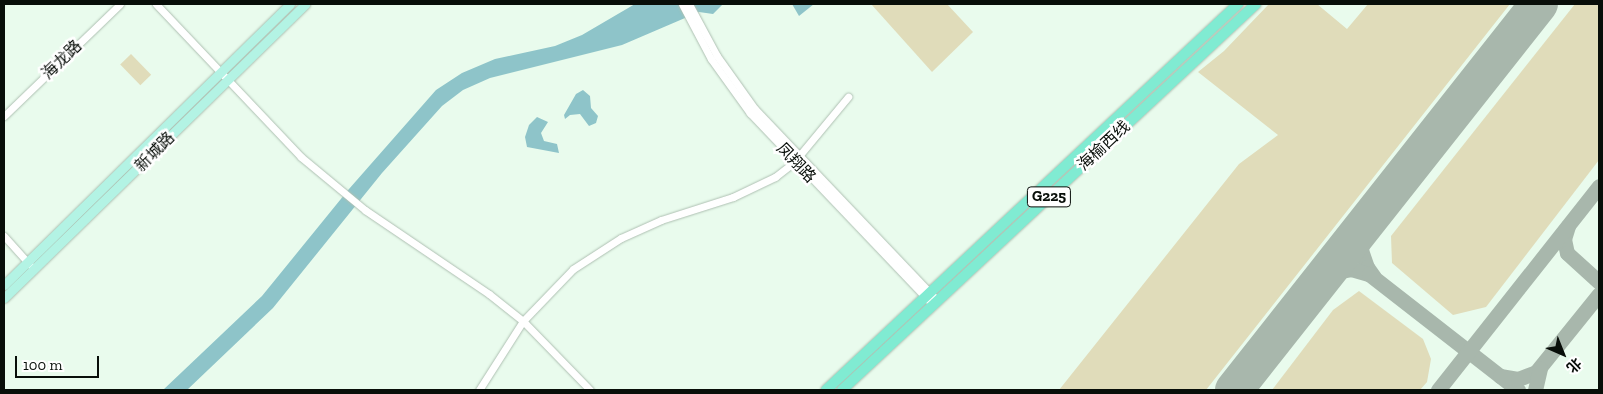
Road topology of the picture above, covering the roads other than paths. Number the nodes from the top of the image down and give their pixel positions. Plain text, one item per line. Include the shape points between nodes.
1 (120, 4) edge
2 (156, 4) edge
3 (290, 4) edge
4 (305, 4) edge
5 (682, 4) edge
6 (689, 4) edge
7 (1238, 4) edge
8 (1256, 4) edge
9 (693, 19) junction
10 (226, 76) junction
11 (848, 97) dead end
12 (4, 116) edge
13 (797, 159) junction
14 (4, 236) edge
15 (32, 267) junction
16 (4, 285) edge
17 (927, 294) junction
18 (4, 298) edge
19 (935, 302) junction
20 (523, 321) junction
21 (479, 390) edge
22 (590, 390) edge
23 (826, 390) edge
24 (842, 390) edge

1 - 12 street, 海龙路
2 - 10 street
3 - 10 main road, 新城路
4 - 10 main road, 新城路
5 - 9 street, 凤翔路
6 - 9 street, 凤翔路
7 - 17 highway, 海榆西线 / G225
8 - 19 highway, 海榆西线 / G225
9 - 13 street, 凤翔路 via 738,89
10 - 15 main road, 新城路
10 - 20 street via 301,157 365,210 489,294
11 - 13 street
13 - 17 street, 凤翔路
13 - 20 street via 775,177 733,197 661,220 601,250 573,269
14 - 15 street
15 - 16 main road, 新城路
15 - 18 main road, 新城路
17 - 19 street, 凤翔路
17 - 23 highway, 海榆西线 / G225
19 - 24 highway, 海榆西线 / G225
20 - 21 street
20 - 22 street

